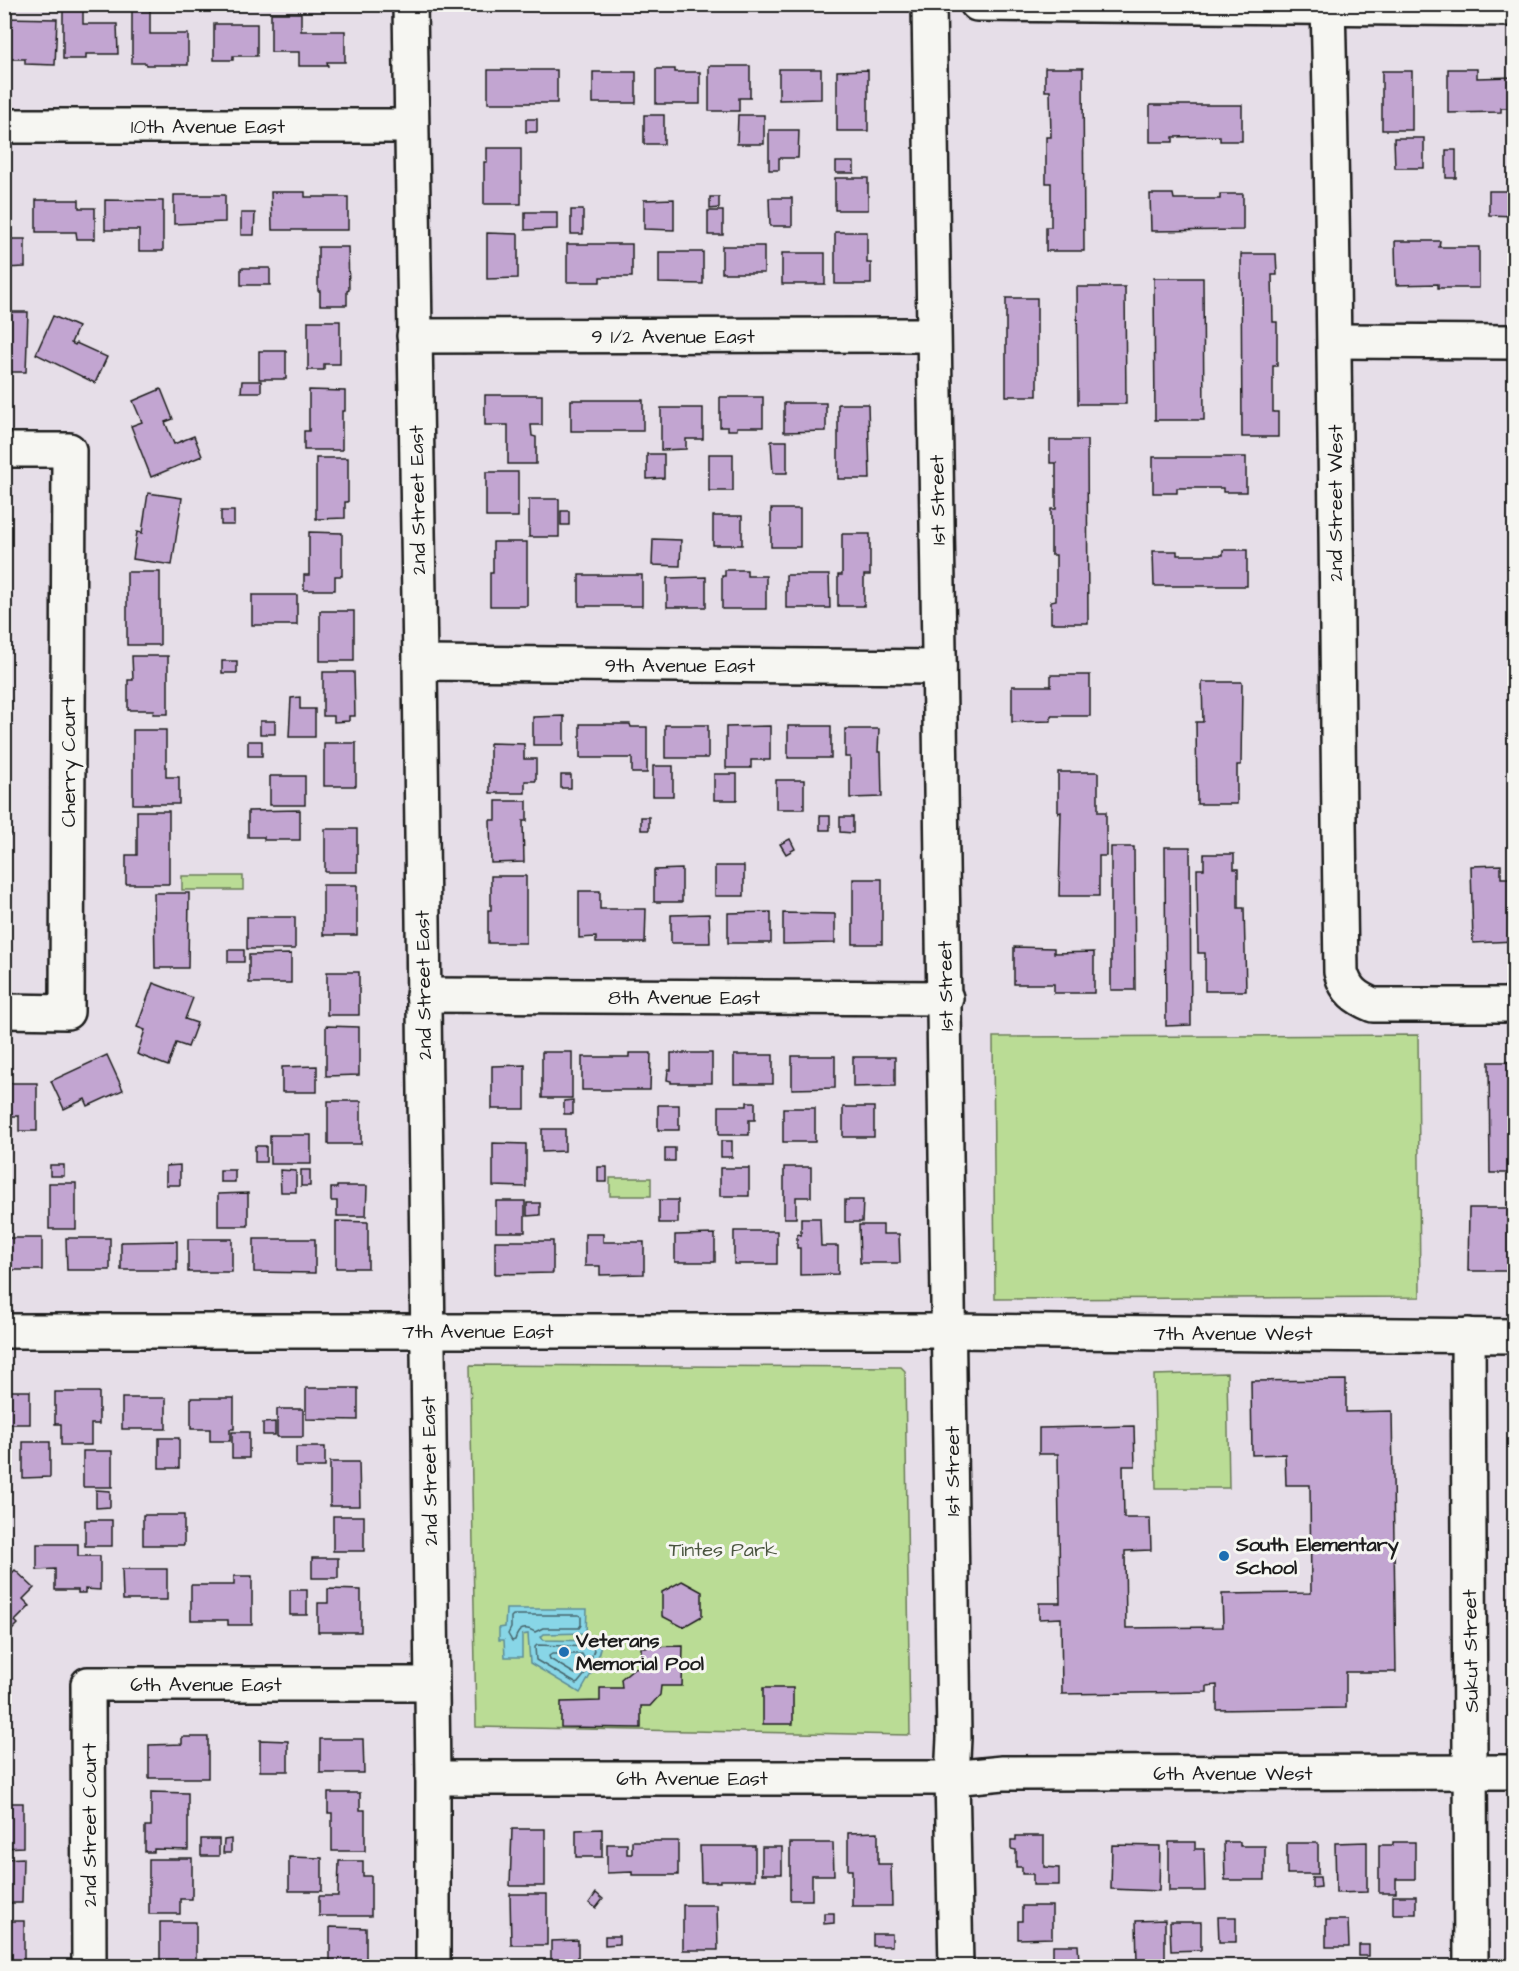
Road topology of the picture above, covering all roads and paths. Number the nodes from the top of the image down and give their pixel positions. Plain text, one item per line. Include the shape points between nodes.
1 (410, 4) edge
2 (929, 4) edge
3 (977, 4) edge
4 (1328, 6) edge
5 (1515, 9) edge
6 (4, 126) edge
7 (411, 126) junction
8 (933, 335) junction
9 (414, 336) junction
10 (1335, 341) junction
11 (1515, 342) edge
12 (4, 450) edge
13 (420, 663) junction
14 (939, 667) junction
15 (423, 995) junction
16 (946, 998) junction
17 (1515, 1005) edge
18 (4, 1011) edge
19 (4, 1331) edge
20 (428, 1331) junction
21 (951, 1331) junction
22 (1468, 1335) junction
23 (1515, 1336) edge
24 (88, 1684) joint
25 (431, 1684) junction
26 (1471, 1772) junction
27 (1515, 1772) edge
28 (433, 1778) junction
29 (952, 1778) junction
30 (89, 1966) edge
31 (433, 1966) edge
32 (956, 1966) edge
33 (1471, 1966) edge

1 - 7 street, 2nd Street East
2 - 8 street, 1st Street
3 - 4 street
4 - 5 street
4 - 10 street, 2nd Street West
6 - 7 street, 10th Avenue East
7 - 9 street, 2nd Street East
8 - 9 street, 9 1/2 Avenue East
8 - 14 street, 1st Street
9 - 13 street, 2nd Street East
10 - 11 street
10 - 17 street, 2nd Street West via 1341,972 1355,997 1373,1005
12 - 18 street, Cherry Court via 69,450 67,1012
13 - 14 street, 9th Avenue East
13 - 15 street, 2nd Street East
14 - 16 street, 1st Street
15 - 16 street, 8th Avenue East
15 - 20 street, 2nd Street East
16 - 21 street, 1st Street
19 - 20 street, 7th Avenue East
20 - 21 street, 7th Avenue East
20 - 25 street, 2nd Street East
21 - 22 street, 7th Avenue West
21 - 29 street, 1st Street
22 - 23 street, 7th Avenue West
22 - 26 street, Sukut Street
24 - 25 street, 6th Avenue East
24 - 30 street, 2nd Street Court
25 - 28 street, 2nd Street East
26 - 27 street, 6th Avenue West
26 - 29 street, 6th Avenue West via 1003,1773
26 - 33 street, Sukut Street
28 - 29 street, 6th Avenue East
28 - 31 street, 2nd Street East
29 - 32 street, 1st Street

